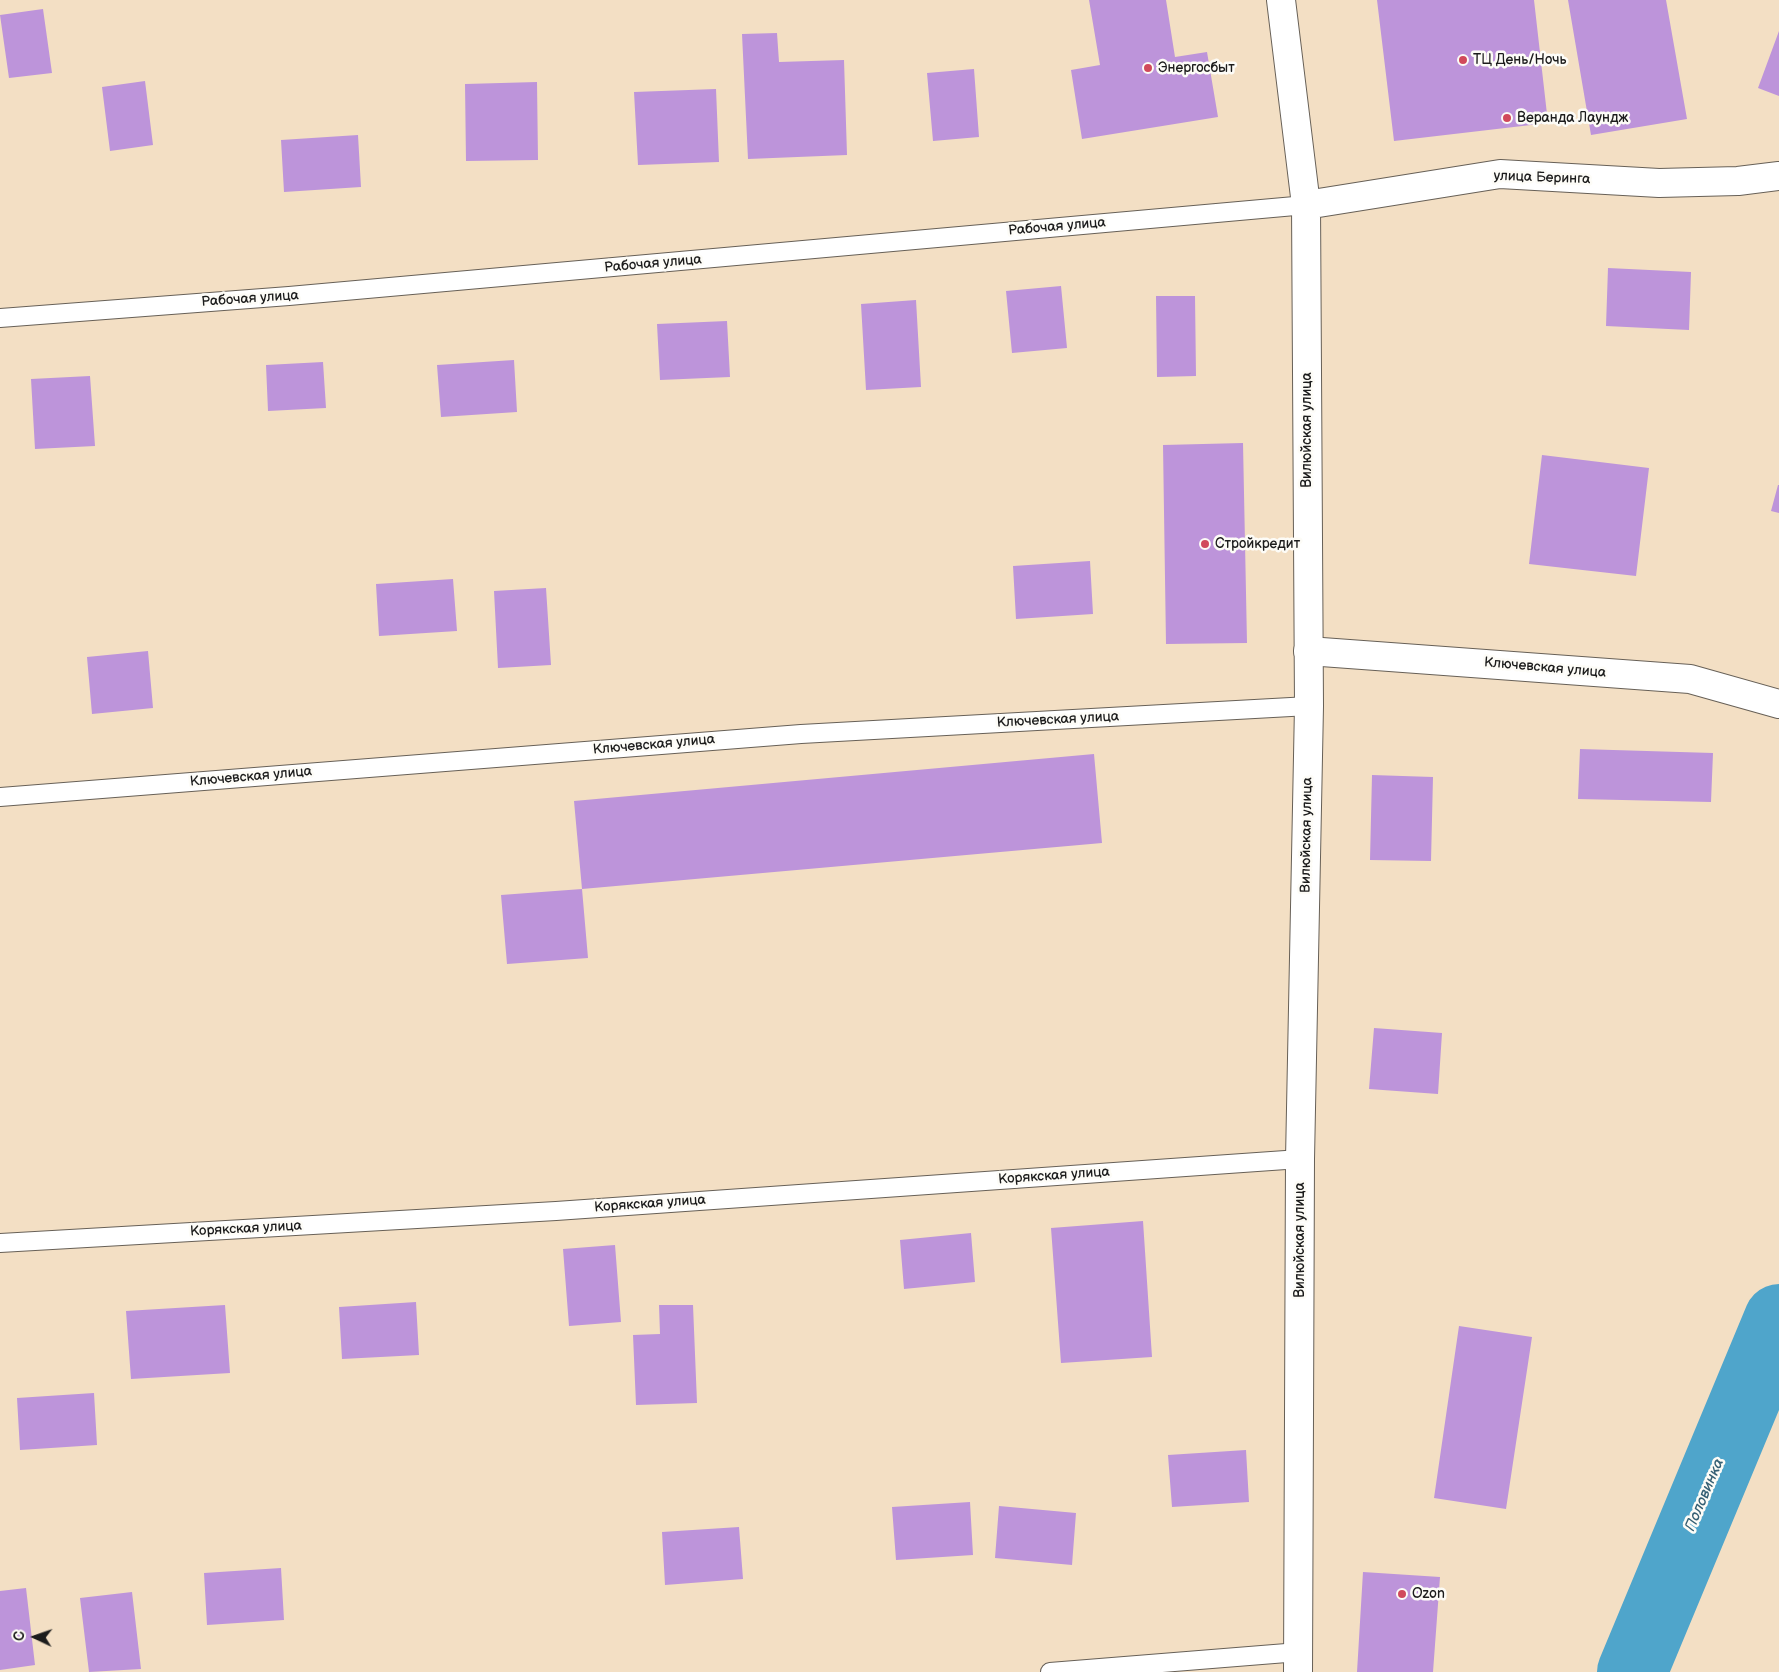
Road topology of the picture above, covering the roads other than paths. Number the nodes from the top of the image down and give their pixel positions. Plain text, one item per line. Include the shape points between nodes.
1 (1281, 0) edge
2 (1779, 176) edge
3 (1306, 205) junction
4 (0, 318) edge
5 (1308, 651) junction
6 (1779, 704) edge
7 (1309, 706) junction
8 (0, 797) edge
9 (1300, 1159) junction
10 (0, 1243) edge
11 (1299, 1662) edge
12 (1050, 1672) edge

1 - 3 street, Вилюйская улица
2 - 3 street, улица Беринга via 1738,181 1659,183 1500,174
3 - 4 lane, Рабочая улица via 289,296
3 - 5 street, Вилюйская улица
5 - 6 street, Ключевская улица via 1690,679
5 - 7 street, Вилюйская улица
7 - 8 lane, Ключевская улица via 801,734
7 - 9 street, Вилюйская улица
9 - 10 lane, Корякская улица via 556,1211
9 - 11 street, Вилюйская улица
11 - 12 lane

